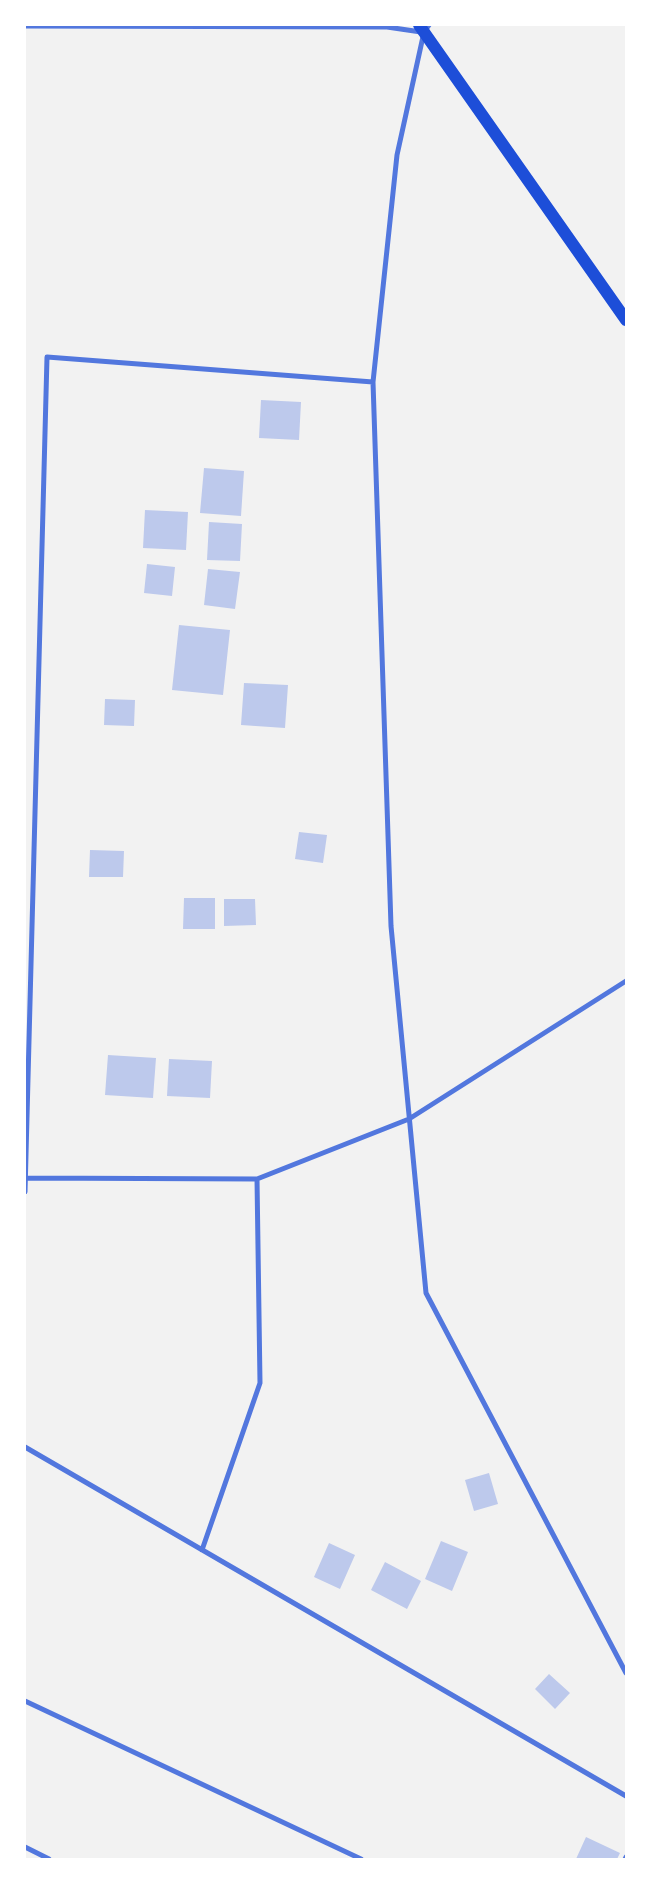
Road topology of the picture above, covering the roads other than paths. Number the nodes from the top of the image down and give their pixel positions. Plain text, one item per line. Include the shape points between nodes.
1 (25, 26) edge
2 (424, 27) edge
3 (626, 320) edge
4 (373, 382) junction
5 (25, 872) edge
6 (33, 872) junction
7 (626, 981) edge
8 (409, 1119) junction
9 (25, 1178) edge
10 (257, 1179) junction
11 (25, 1192) edge
12 (25, 1448) edge
13 (202, 1550) junction
14 (626, 1673) edge
15 (25, 1701) edge
16 (626, 1796) edge
17 (25, 1847) edge
18 (49, 1859) edge
19 (361, 1859) edge

1 - 2 street
2 - 3 main road
2 - 4 street via 397,155
4 - 6 street via 47,357
4 - 8 street via 391,926
5 - 6 street
6 - 9 street
7 - 8 street
8 - 10 street
8 - 14 street via 426,1293
9 - 10 street
9 - 11 street
10 - 13 street via 260,1383
12 - 13 street
13 - 16 street
15 - 19 street
17 - 18 street

